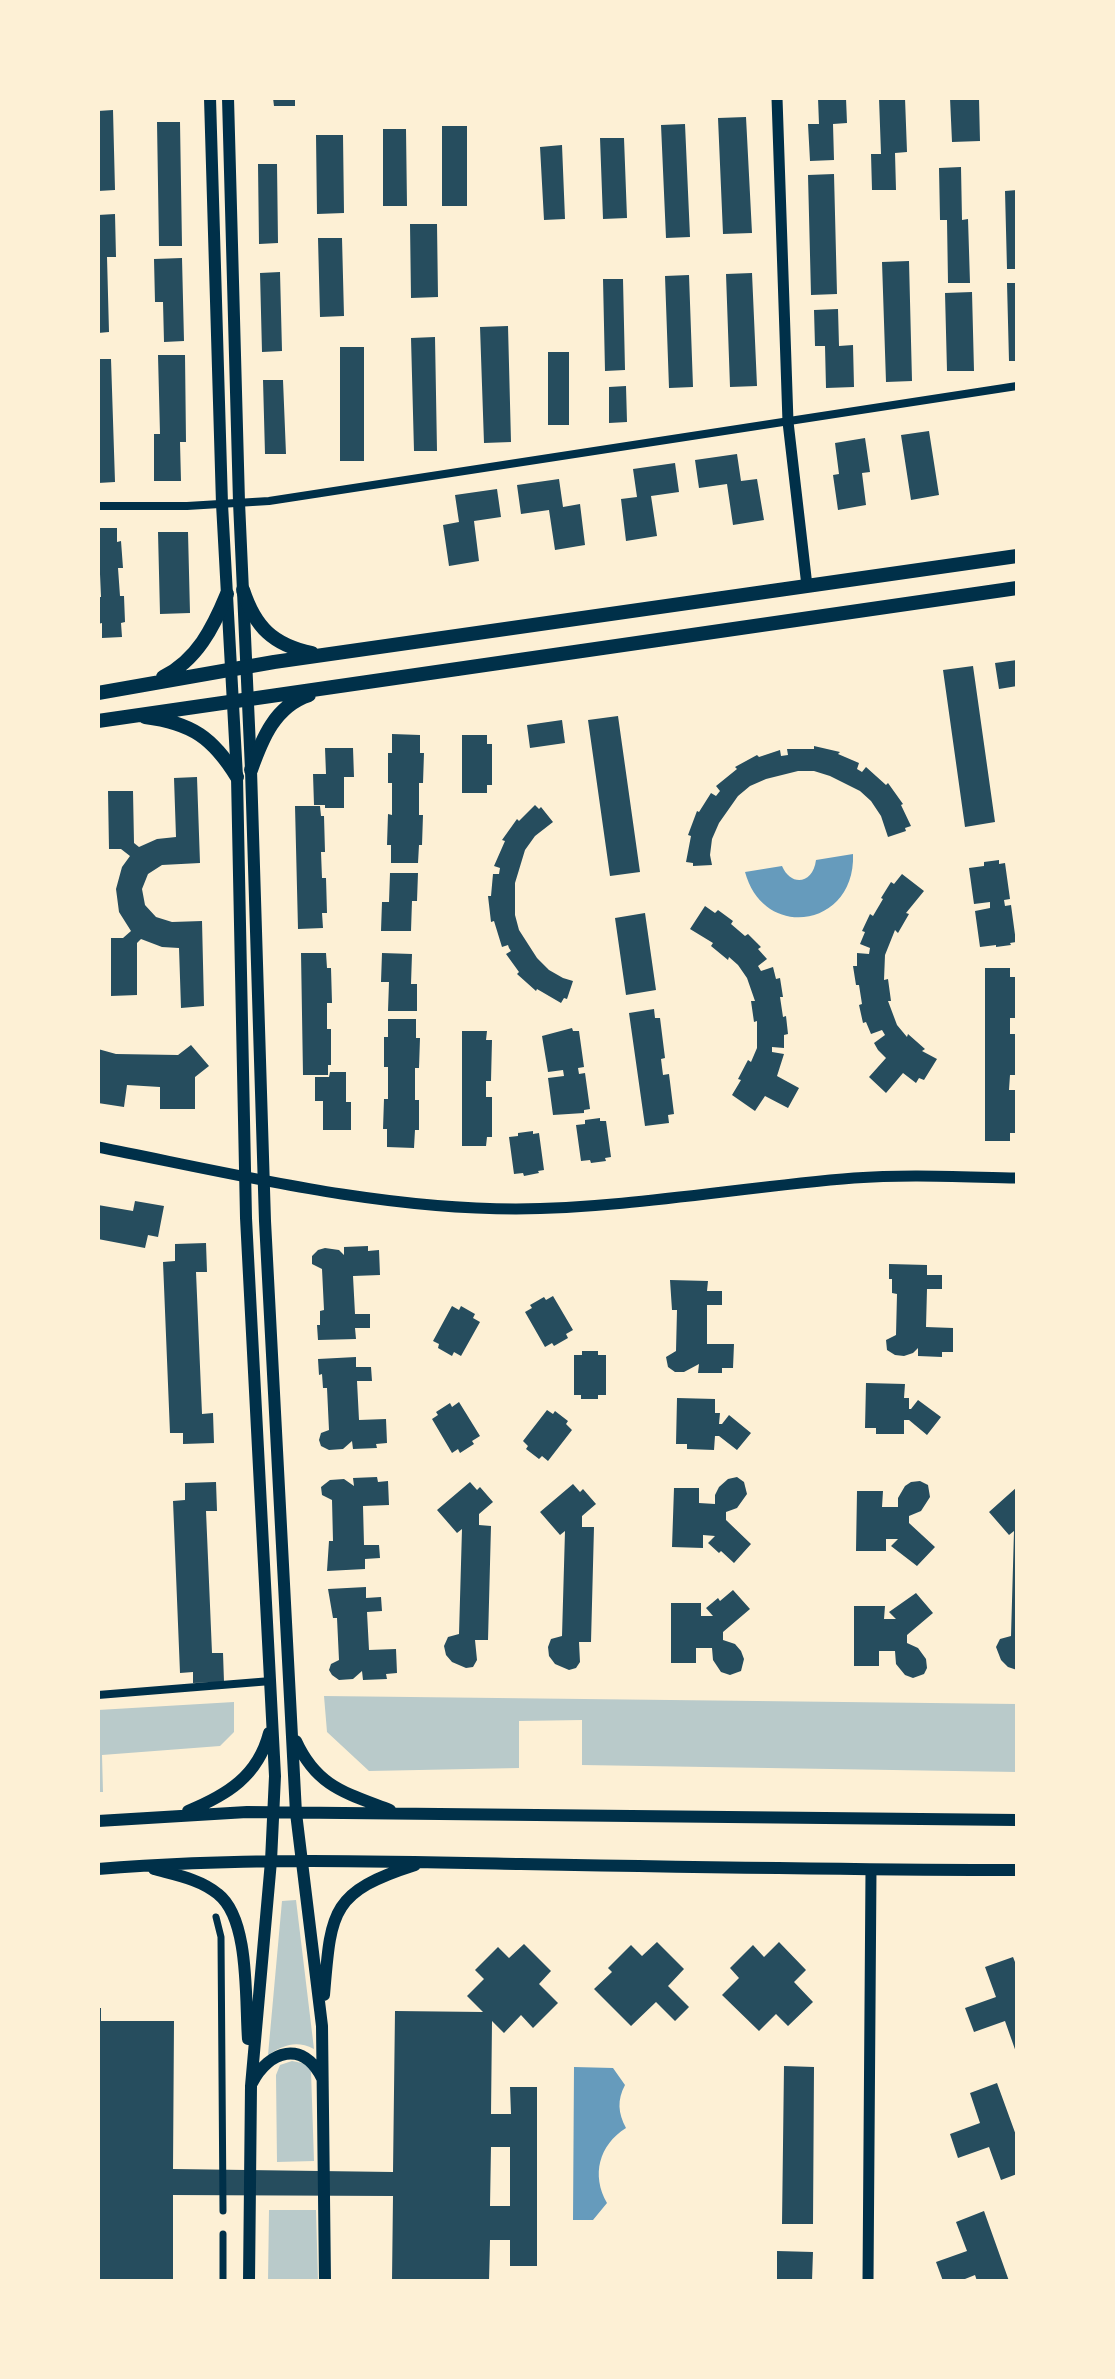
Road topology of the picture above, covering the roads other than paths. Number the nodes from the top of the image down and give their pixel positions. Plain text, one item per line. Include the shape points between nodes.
1 (210, 98) edge
2 (228, 98) edge
3 (777, 98) edge
4 (1017, 386) edge
5 (788, 422) junction
6 (239, 502) junction
7 (222, 504) junction
8 (98, 506) edge
9 (1017, 556) edge
10 (807, 586) junction
11 (1017, 588) edge
12 (243, 590) junction
13 (227, 594) junction
14 (328, 654) junction
15 (239, 668) junction
16 (152, 683) junction
17 (333, 686) junction
18 (98, 693) edge
19 (240, 699) junction
20 (129, 716) junction
21 (98, 721) edge
22 (244, 774) junction
23 (98, 1147) edge
24 (246, 1176) junction
25 (1017, 1178) edge
26 (263, 1180) junction
27 (271, 1681) junction
28 (98, 1695) edge
29 (273, 1715) junction
30 (293, 1734) junction
31 (272, 1813) junction
32 (296, 1813) junction
33 (399, 1813) junction
34 (179, 1815) junction
35 (1017, 1820) edge
36 (98, 1821) edge
37 (271, 1861) junction
38 (301, 1862) junction
39 (427, 1862) junction
40 (139, 1865) junction
41 (98, 1869) edge
42 (871, 1870) junction
43 (1017, 1870) edge
44 (216, 1917) dead end
45 (322, 2026) junction
46 (323, 2081) junction
47 (251, 2086) junction
48 (223, 2211) dead end
49 (223, 2234) dead end
50 (223, 2281) edge
51 (249, 2281) edge
52 (325, 2281) edge
53 (868, 2281) edge

1 - 7 main road
2 - 6 main road
3 - 5 street
4 - 5 street
5 - 6 street
5 - 10 street
6 - 7 street
6 - 12 main road
7 - 8 street
7 - 13 main road
9 - 10 main road
10 - 14 main road
11 - 17 main road
12 - 14 main road via 257,623 280,642
12 - 15 main road
13 - 15 main road
13 - 16 main road via 210,632 191,657
14 - 15 main road
15 - 16 main road
15 - 19 main road
16 - 18 main road
17 - 19 main road
17 - 22 main road via 282,710
19 - 20 main road
19 - 22 main road
20 - 21 main road
20 - 22 main road via 187,727
22 - 24 main road
22 - 26 main road
23 - 24 street
24 - 26 street
24 - 27 main road
25 - 26 street via 858,1178 597,1206 515,1209 446,1206
26 - 30 main road
27 - 28 street
27 - 29 main road
29 - 31 main road
29 - 34 main road via 263,1754 247,1777 215,1800
30 - 32 main road
30 - 33 main road via 321,1779
31 - 32 main road
31 - 34 main road
31 - 37 main road
32 - 33 main road
32 - 38 main road
33 - 35 main road
34 - 36 main road
37 - 38 main road
37 - 40 main road
37 - 47 main road
38 - 39 main road
38 - 45 main road
39 - 42 main road
39 - 45 main road via 371,1881 346,1899 329,1944
40 - 41 main road
40 - 47 main road via 199,1882 229,1905 241,1936
42 - 43 main road
42 - 53 street
44 - 48 street via 221,1937
45 - 46 main road
46 - 47 main road via 309,2060 286,2054 265,2063
46 - 52 main road
47 - 51 main road
49 - 50 street

